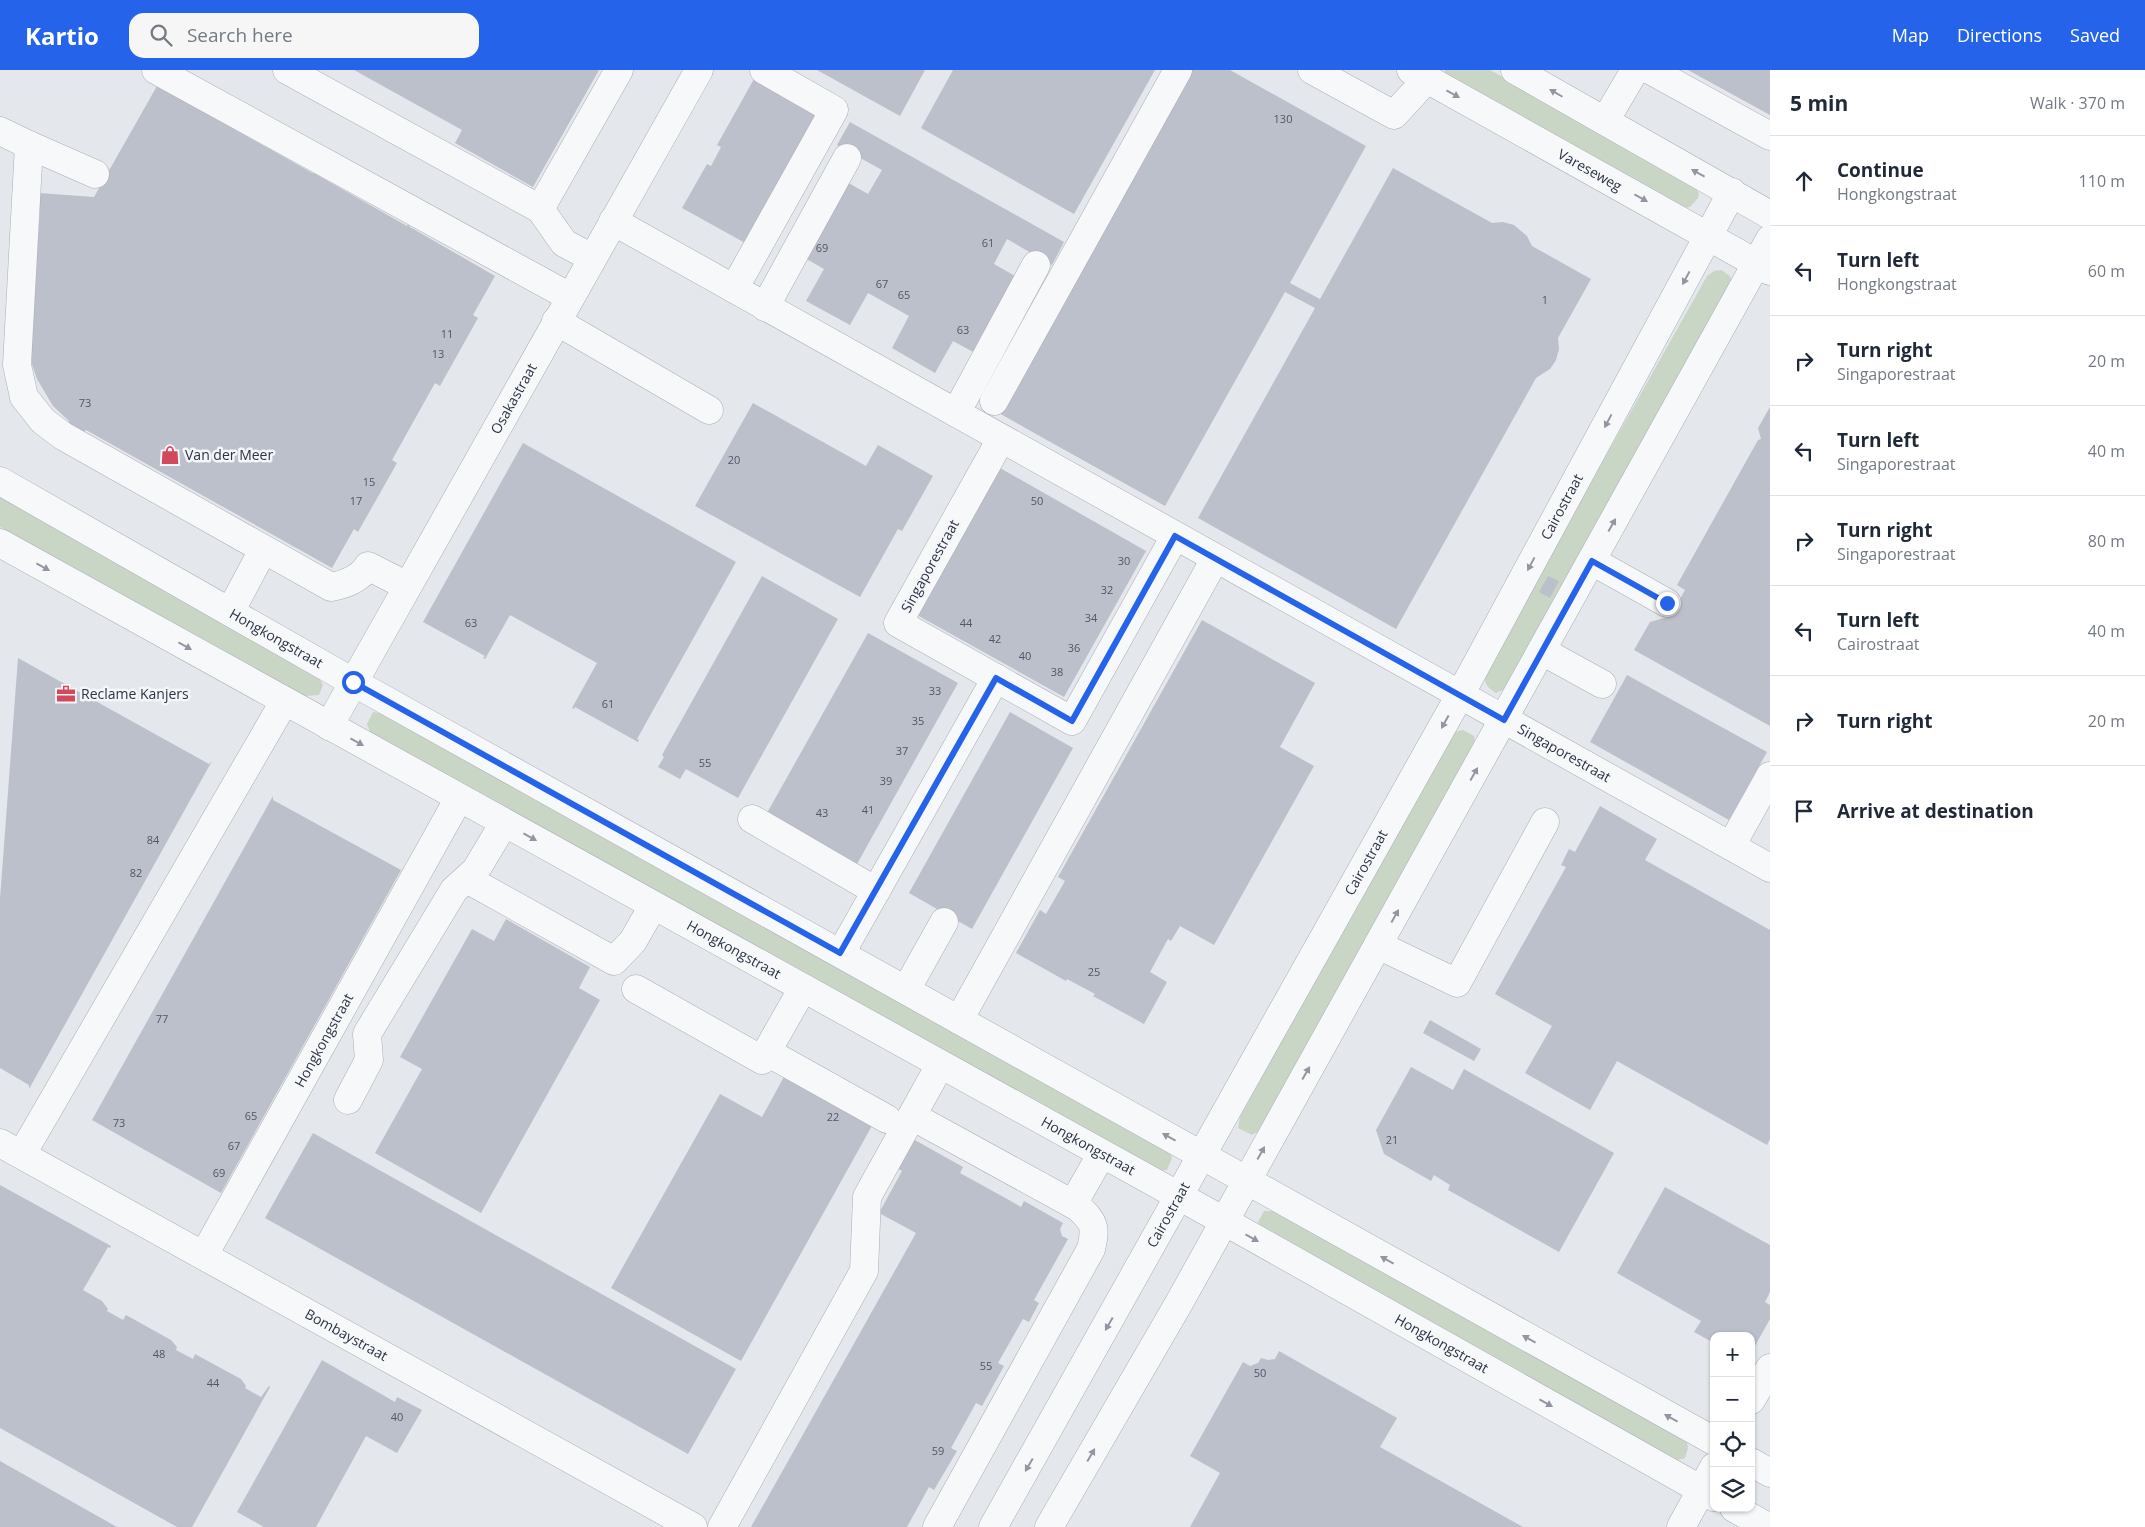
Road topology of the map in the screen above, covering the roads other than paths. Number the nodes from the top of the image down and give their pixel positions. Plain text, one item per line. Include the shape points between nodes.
1 (156, 70) edge
2 (287, 70) edge
3 (619, 70) edge
4 (699, 70) edge
5 (764, 70) edge
6 (1178, 70) edge
7 (1312, 70) edge
8 (1634, 70) edge
9 (1650, 70) edge
10 (1528, 73) edge
11 (1419, 74) edge
12 (1605, 121) junction
13 (0, 131) edge
14 (1770, 136) edge
15 (29, 145) junction
16 (847, 158) dead end
17 (95, 174) dead end
18 (1732, 192) junction
19 (540, 209) junction
20 (1770, 215) edge
21 (613, 221) junction
22 (1709, 235) junction
23 (1770, 239) edge
24 (592, 258) junction
25 (1036, 265) dead end
26 (1763, 267) edge
27 (734, 289) junction
28 (570, 297) junction
29 (765, 307) junction
30 (556, 321) junction
31 (994, 401) dead end
32 (709, 410) dead end
33 (956, 413) junction
34 (1002, 439) junction
35 (0, 481) edge
36 (1175, 536) junction
37 (0, 543) edge
38 (263, 550) junction
39 (1215, 559) junction
40 (1592, 561) junction
41 (407, 586) junction
42 (1667, 603) dead end
43 (230, 612) junction
44 (1542, 651) junction
45 (996, 678) junction
46 (353, 682) junction
47 (1602, 684) dead end
48 (1460, 696) junction
49 (284, 702) junction
50 (1504, 720) junction
51 (329, 726) junction
52 (1770, 776) edge
53 (460, 798) junction
54 (752, 820) dead end
55 (1545, 822) dead end
56 (504, 823) junction
57 (1731, 846) junction
58 (1770, 868) edge
59 (467, 879) junction
60 (876, 891) junction
61 (653, 906) junction
62 (944, 922) dead end
63 (1378, 945) junction
64 (840, 953) junction
65 (803, 988) junction
66 (636, 989) dead end
67 (906, 990) junction
68 (959, 1020) junction
69 (767, 1052) junction
70 (940, 1065) junction
71 (348, 1100) dead end
72 (899, 1117) junction
73 (11, 1148) edge
74 (1102, 1155) junction
75 (1203, 1156) junction
76 (1246, 1181) junction
77 (1179, 1198) junction
78 (1073, 1204) junction
79 (1224, 1221) junction
80 (204, 1256) junction
81 (1770, 1368) edge
82 (1755, 1393) edge
83 (1710, 1439) edge
84 (1755, 1464) edge
85 (1770, 1473) edge
86 (1707, 1494) edge
87 (1741, 1512) edge
88 (942, 1525) edge
89 (692, 1527) edge
90 (722, 1527) edge
91 (993, 1527) edge
92 (1049, 1527) edge
93 (1681, 1527) edge
94 (1768, 1527) edge

1 - 28 street
2 - 19 street
3 - 19 street
4 - 21 street, Osakastraat
5 - 27 street via 834,110
6 - 31 street
7 - 11 street via 1394,115
8 - 12 street
9 - 14 street
12 -> 10 street
11 -> 22 street, Vareseweg
18 -> 12 street
13 - 15 street
15 - 17 street
15 - 38 street via 17,365 24,397 43,421 63,436
16 - 29 street
18 - 20 street
18 - 22 street, Cairostraat
19 - 24 street via 564,243
21 - 24 street, Osakastraat
21 - 27 street, Singaporestraat
22 - 26 street, Vareseweg
22 -> 48 street, Cairostraat
23 - 26 street
24 - 28 street, Osakastraat
25 - 33 street
40 -> 26 street
27 - 29 street, Singaporestraat
28 - 30 street, Osakastraat
29 - 33 street, Singaporestraat
30 - 32 street
30 - 41 street, Osakastraat
33 - 34 street, Singaporestraat
34 - 36 street, Singaporestraat
34 - 45 street, Singaporestraat via 898,623
35 - 43 street, Hongkongstraat
36 - 39 street, Singaporestraat
36 - 45 street, Singaporestraat via 1072,721
37 -> 49 street, Hongkongstraat
38 - 41 street via 330,587 343,585 363,574 368,566
38 - 43 street
39 - 48 street, Singaporestraat
39 - 68 street
40 - 42 street
40 - 44 street
41 - 46 street, Osakastraat
43 - 46 street, Hongkongstraat
44 - 47 street
44 - 50 street
45 - 60 street
46 - 51 street, Osakastraat
46 - 64 street, Hongkongstraat
48 - 50 street, Singaporestraat
48 -> 75 street, Cairostraat
49 - 51 street, Hongkongstraat
49 - 73 street
50 - 57 street, Singaporestraat
63 -> 50 street
51 -> 53 street, Hongkongstraat
52 - 57 street
53 - 56 street, Hongkongstraat
53 - 80 street, Hongkongstraat
54 - 60 street
55 - 63 street via 1458,983
56 - 59 street via 476,870
56 -> 61 street, Hongkongstraat
57 - 58 street, Singaporestraat
59 - 61 street via 614,961 633,941
59 - 71 street via 454,890 367,1034 369,1060
60 - 64 street
61 - 65 street, Hongkongstraat
62 - 67 street
76 -> 63 street
64 - 67 street, Hongkongstraat
65 - 69 street
65 - 70 street, Hongkongstraat
66 - 69 street via 762,1060
67 - 68 street, Hongkongstraat
75 -> 68 street, Hongkongstraat
69 - 72 street
70 - 72 street
70 - 74 street, Hongkongstraat
72 - 78 street
72 - 90 street via 867,1197 864,1271
73 - 80 street, Bombaystraat
74 - 77 street, Hongkongstraat
74 - 78 street
75 - 76 street, Hongkongstraat
75 - 77 street, Cairostraat
76 - 79 street
83 -> 76 street, Hongkongstraat
77 - 79 street, Hongkongstraat
77 -> 91 street, Cairostraat
78 - 88 street via 1090,1218 1095,1230 1091,1249
79 -> 86 street, Hongkongstraat
92 -> 79 street
80 - 89 street, Bombaystraat
81 - 82 street
84 - 85 street
86 - 93 street
87 - 94 street

